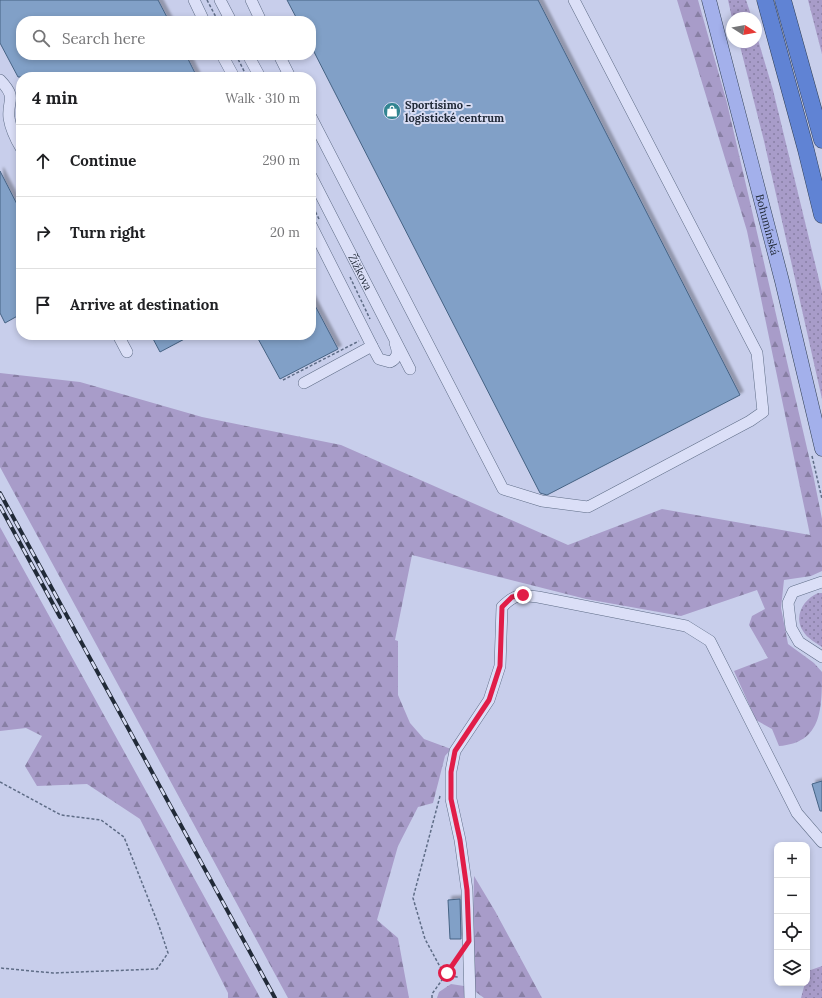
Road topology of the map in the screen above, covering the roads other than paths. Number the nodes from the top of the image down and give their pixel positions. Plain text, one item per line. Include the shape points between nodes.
1 (194, 0) edge
2 (212, 0) edge
3 (251, 0) edge
4 (574, 0) edge
5 (709, 0) edge
6 (765, 0) edge
7 (783, 0) edge
8 (223, 5) edge
9 (202, 16) edge
10 (228, 16) edge
11 (259, 16) edge
12 (225, 60) edge
13 (251, 60) edge
14 (282, 60) edge
15 (231, 72) edge
16 (257, 72) edge
17 (288, 72) edge
18 (0, 80) edge
19 (316, 127) edge
20 (16, 139) edge
21 (822, 140) edge
22 (316, 186) edge
23 (822, 215) edge
24 (316, 235) edge
25 (392, 333) junction
26 (121, 340) edge
27 (369, 341) junction
28 (127, 352) dead end
29 (410, 369) dead end
30 (304, 383) dead end
31 (822, 449) edge
32 (822, 582) edge
33 (822, 658) edge
34 (822, 842) edge
35 (470, 998) edge

1 - 9 street
2 - 8 street via 215,5
3 - 11 street
4 - 19 street via 757,354 763,399 763,412 750,421 588,507 542,501 504,489
5 - 31 main road, Bohumínská via 782,281
6 - 23 highway
7 - 21 highway
8 - 10 street
12 - 15 street
13 - 16 street
14 - 17 street
18 - 20 street via 8,88 12,100 9,116
22 - 25 street, Žižkova
24 - 27 street
25 - 27 street via 397,353 392,361 381,361
25 - 29 street, Žižkova
26 - 28 street
27 - 30 street
32 - 33 street via 793,592 788,603 791,628 799,642
34 - 35 street via 797,813 710,641 686,626 538,597 512,597 502,607 500,666 489,700 455,751 451,772 451,799 467,890

